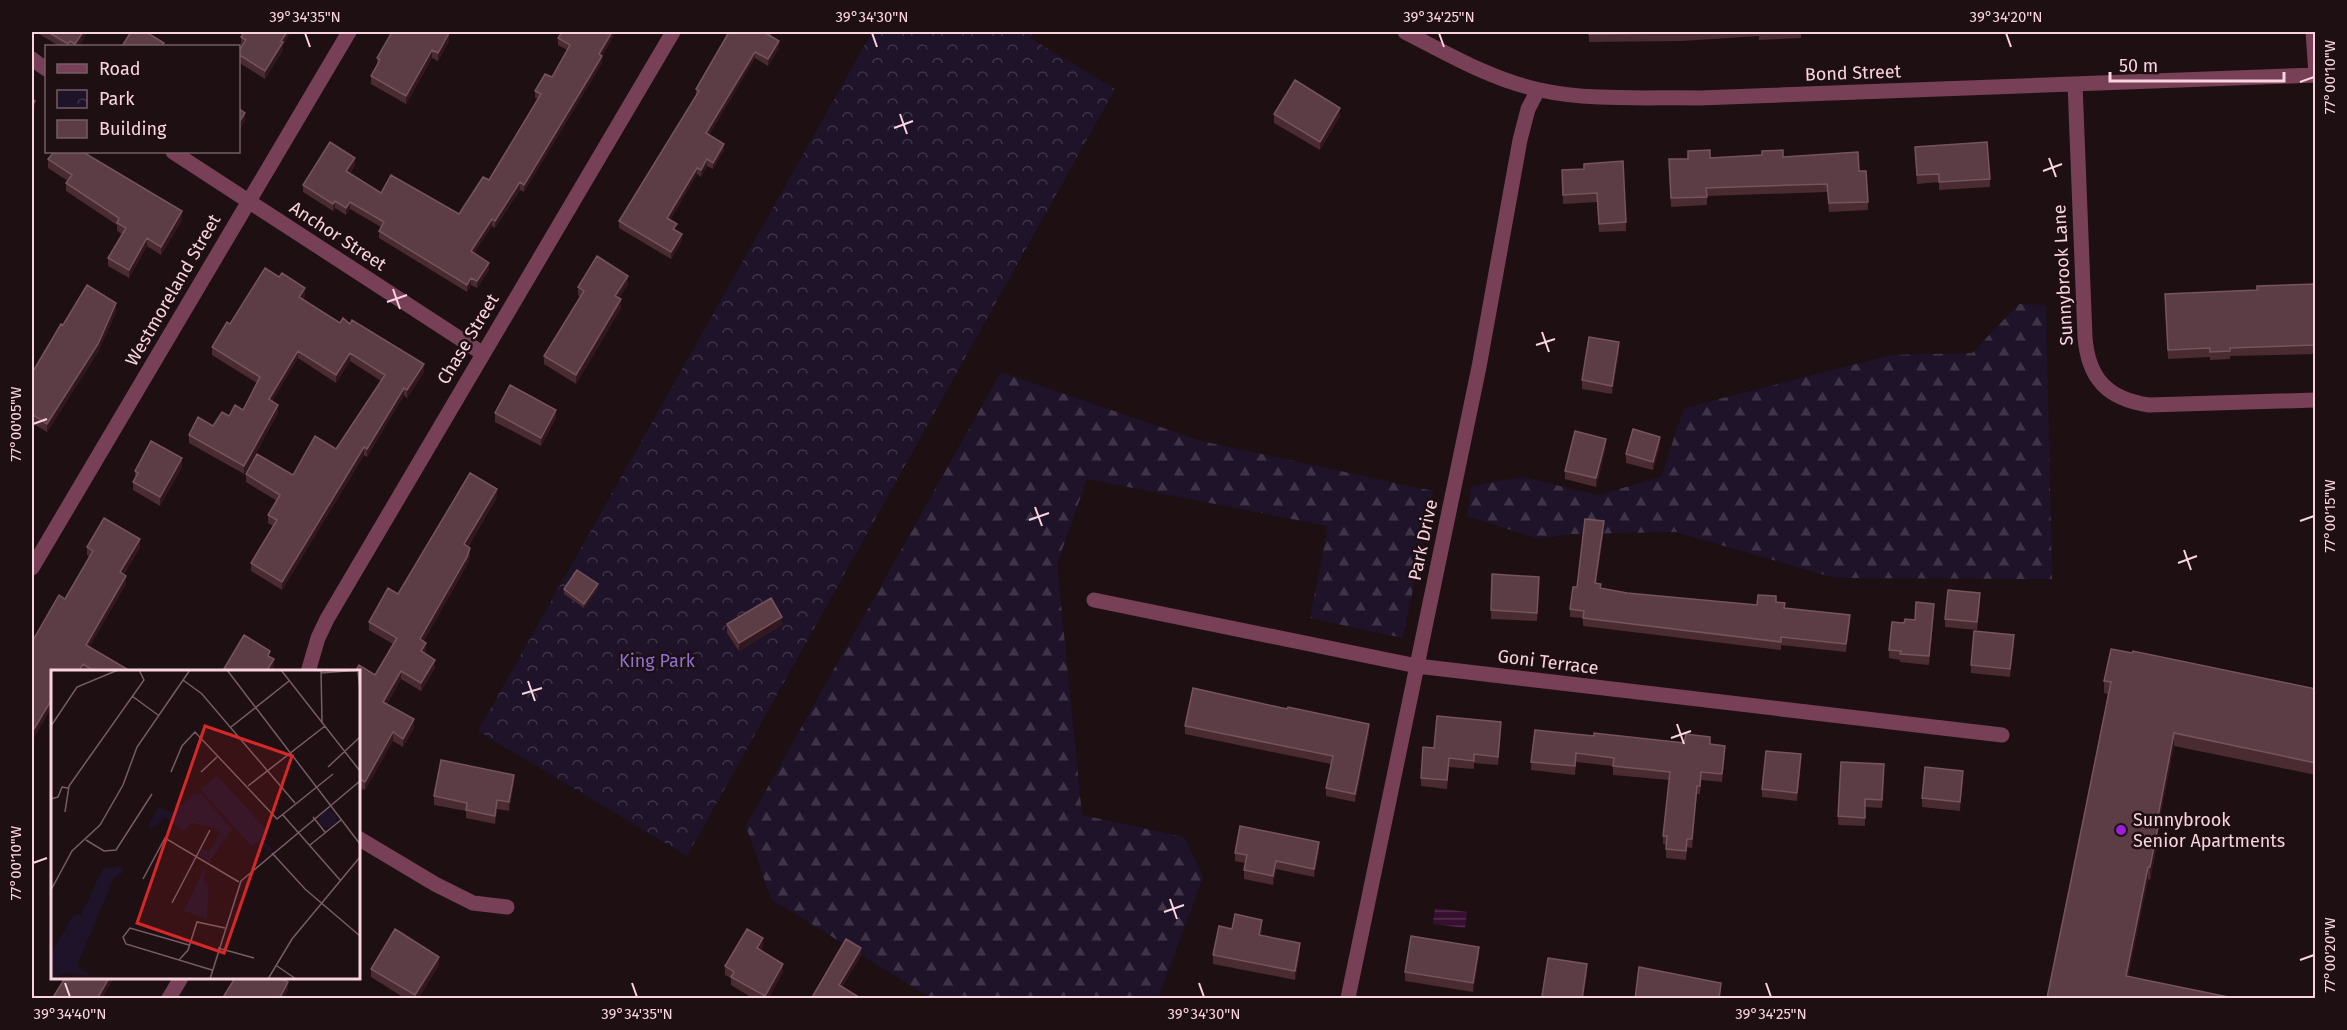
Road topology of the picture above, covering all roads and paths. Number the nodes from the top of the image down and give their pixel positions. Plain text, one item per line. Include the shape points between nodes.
1 (349, 32) edge
2 (673, 32) edge
3 (1405, 32) edge
4 (2313, 32) edge
5 (32, 59) edge
6 (45, 68) edge
7 (2316, 75) edge
8 (2075, 84) junction
9 (1538, 90) junction
10 (175, 153) edge
11 (248, 200) junction
12 (482, 353) junction
13 (2316, 400) edge
14 (32, 568) edge
15 (1094, 600) dead end
16 (1417, 666) junction
17 (309, 670) edge
18 (2002, 735) dead end
19 (360, 839) edge
20 (507, 907) dead end
21 (181, 979) edge
22 (170, 999) edge
23 (1348, 999) edge

1 - 11 street, Westmoreland Street
2 - 12 street, Chase Street
3 - 9 street, Bond Street via 1490,74
4 - 7 street
5 - 6 street
7 - 8 street, Bond Street
8 - 9 street, Bond Street via 1700,98 1613,97
8 - 13 street, Sunnybrook Lane via 2085,336 2089,361 2101,384 2116,396 2149,405
9 - 16 street, Park Drive via 1520,140 1479,367
10 - 11 street, Anchor Street
11 - 12 street, Anchor Street
11 - 14 street, Westmoreland Street
12 - 17 street, Chase Street via 327,619
15 - 16 street, Goni Terrace
16 - 18 street, Goni Terrace
16 - 23 street, Park Drive
19 - 20 street via 473,903
21 - 22 street

